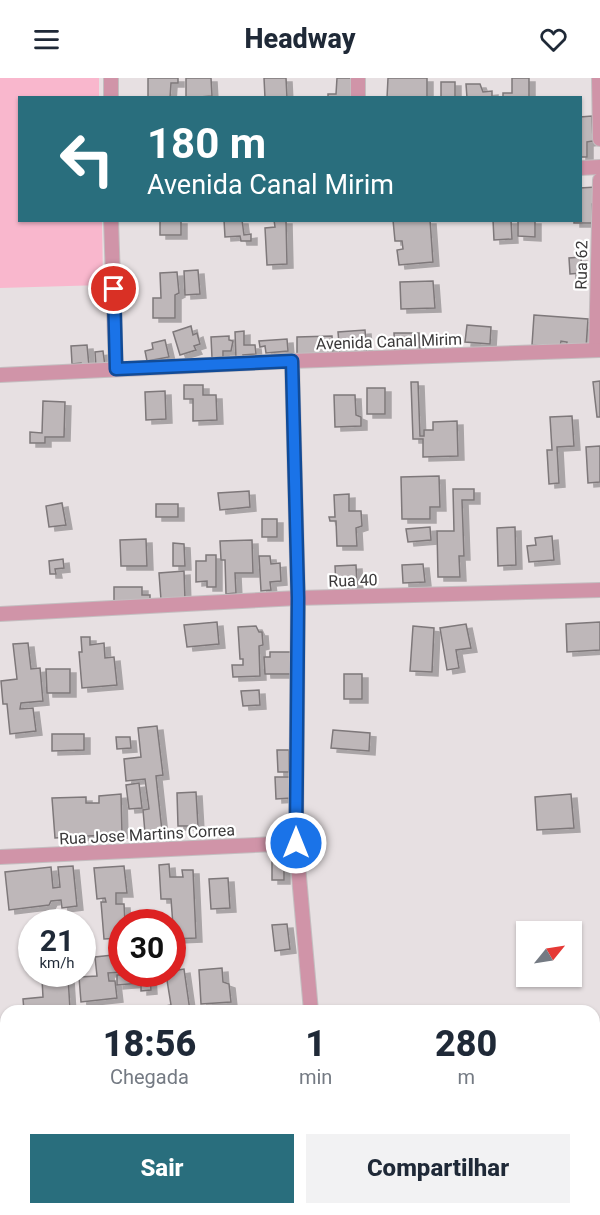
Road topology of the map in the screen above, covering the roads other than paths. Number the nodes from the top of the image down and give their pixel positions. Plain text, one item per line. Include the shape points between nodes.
1 (111, 78) edge
2 (358, 78) edge
3 (599, 78) edge
4 (111, 96) edge
5 (358, 96) edge
6 (600, 139) edge
7 (600, 167) edge
8 (582, 168) edge
9 (600, 180) edge
10 (111, 222) edge
11 (598, 350) edge
12 (292, 361) junction
13 (116, 369) junction
14 (0, 375) edge
15 (600, 590) edge
16 (298, 598) junction
17 (0, 614) edge
18 (296, 843) junction
19 (0, 857) edge
20 (310, 1005) edge

1 - 4 street
2 - 5 street
3 - 6 street
7 - 8 street
9 - 11 street, Rua 62
10 - 13 street
11 - 12 street, Avenida Canal Mirim
12 - 13 street, Avenida Canal Mirim
12 - 16 street
13 - 14 street, Avenida Canal Mirim
15 - 16 street, Rua 40
16 - 17 street, Rua 40
16 - 18 street
18 - 19 street, Rua Jose Martins Correa
18 - 20 street

